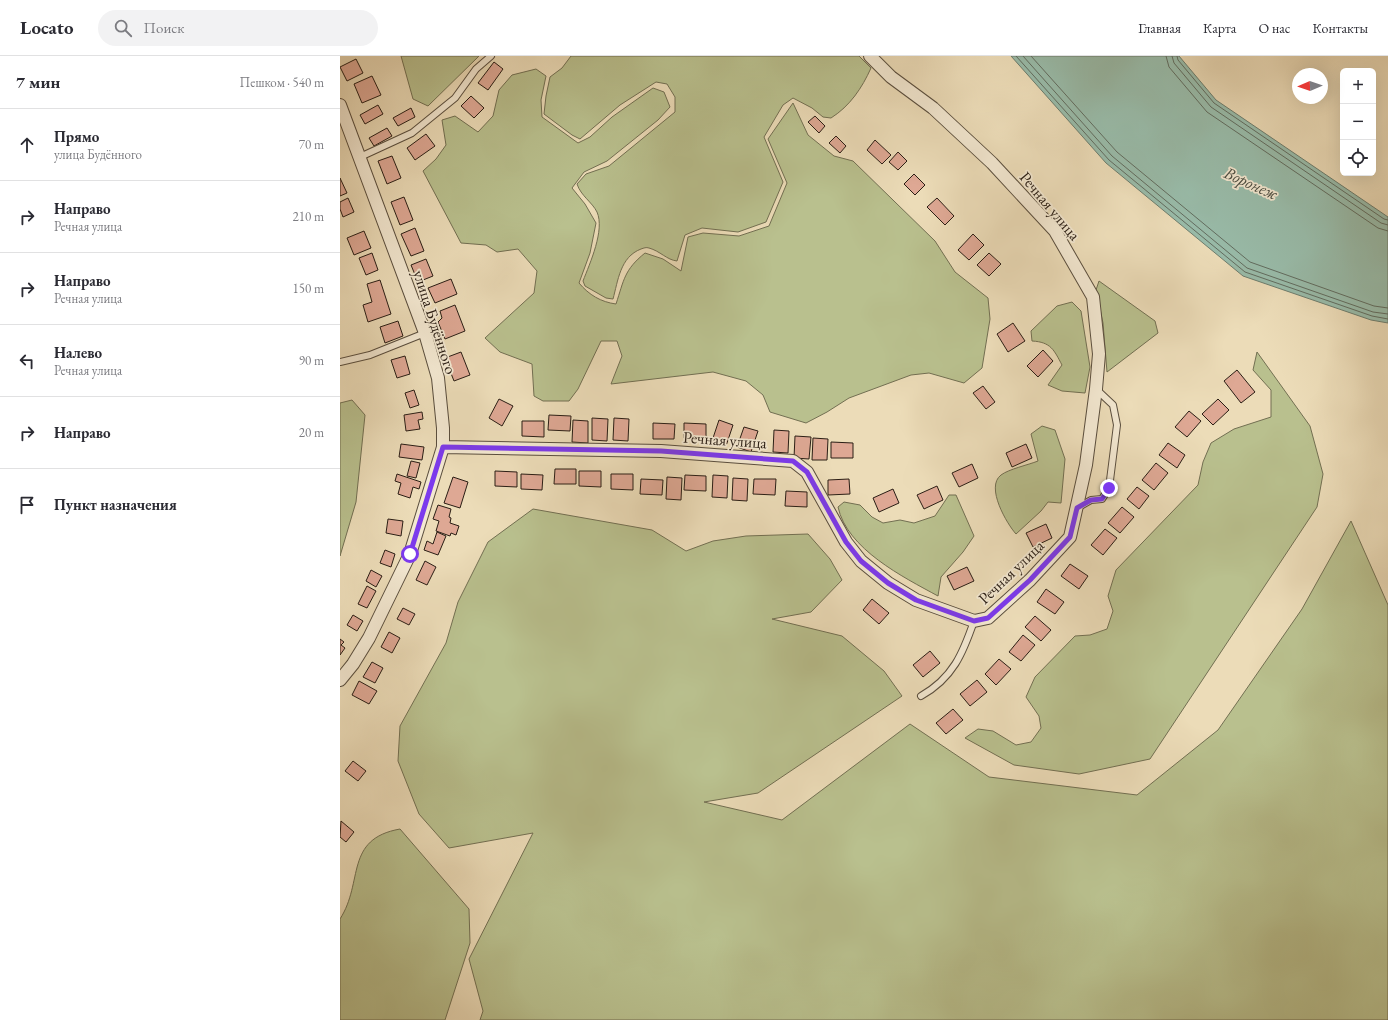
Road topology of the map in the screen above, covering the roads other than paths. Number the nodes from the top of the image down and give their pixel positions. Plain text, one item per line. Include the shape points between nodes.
1 (491, 56) edge
2 (870, 56) edge
3 (340, 105) edge
4 (360, 157) junction
5 (425, 333) junction
6 (340, 362) edge
7 (1096, 389) junction
8 (443, 447) junction
9 (1077, 508) junction
10 (974, 621) junction
11 (340, 680) edge
12 (922, 696) dead end

1 - 4 lane via 476,69 454,98 412,133
2 - 7 street, Речная улица via 891,77 933,108 992,163 1054,231 1093,298 1099,354
3 - 4 street, улица Будённого
4 - 5 street, улица Будённого
5 - 6 lane via 370,355
5 - 8 street, улица Будённого via 438,378
7 - 9 street, Речная улица via 1086,465
7 - 9 lane via 1113,405 1117,425 1109,488 1102,499 1091,500
8 - 10 street, Речная улица via 661,451 793,461 807,472 846,542 861,561 888,583 916,600
8 - 11 street, улица Будённого via 410,554 369,638
9 - 10 street, Речная улица via 1070,537 1030,580 988,618
10 - 12 lane via 962,655 937,687

